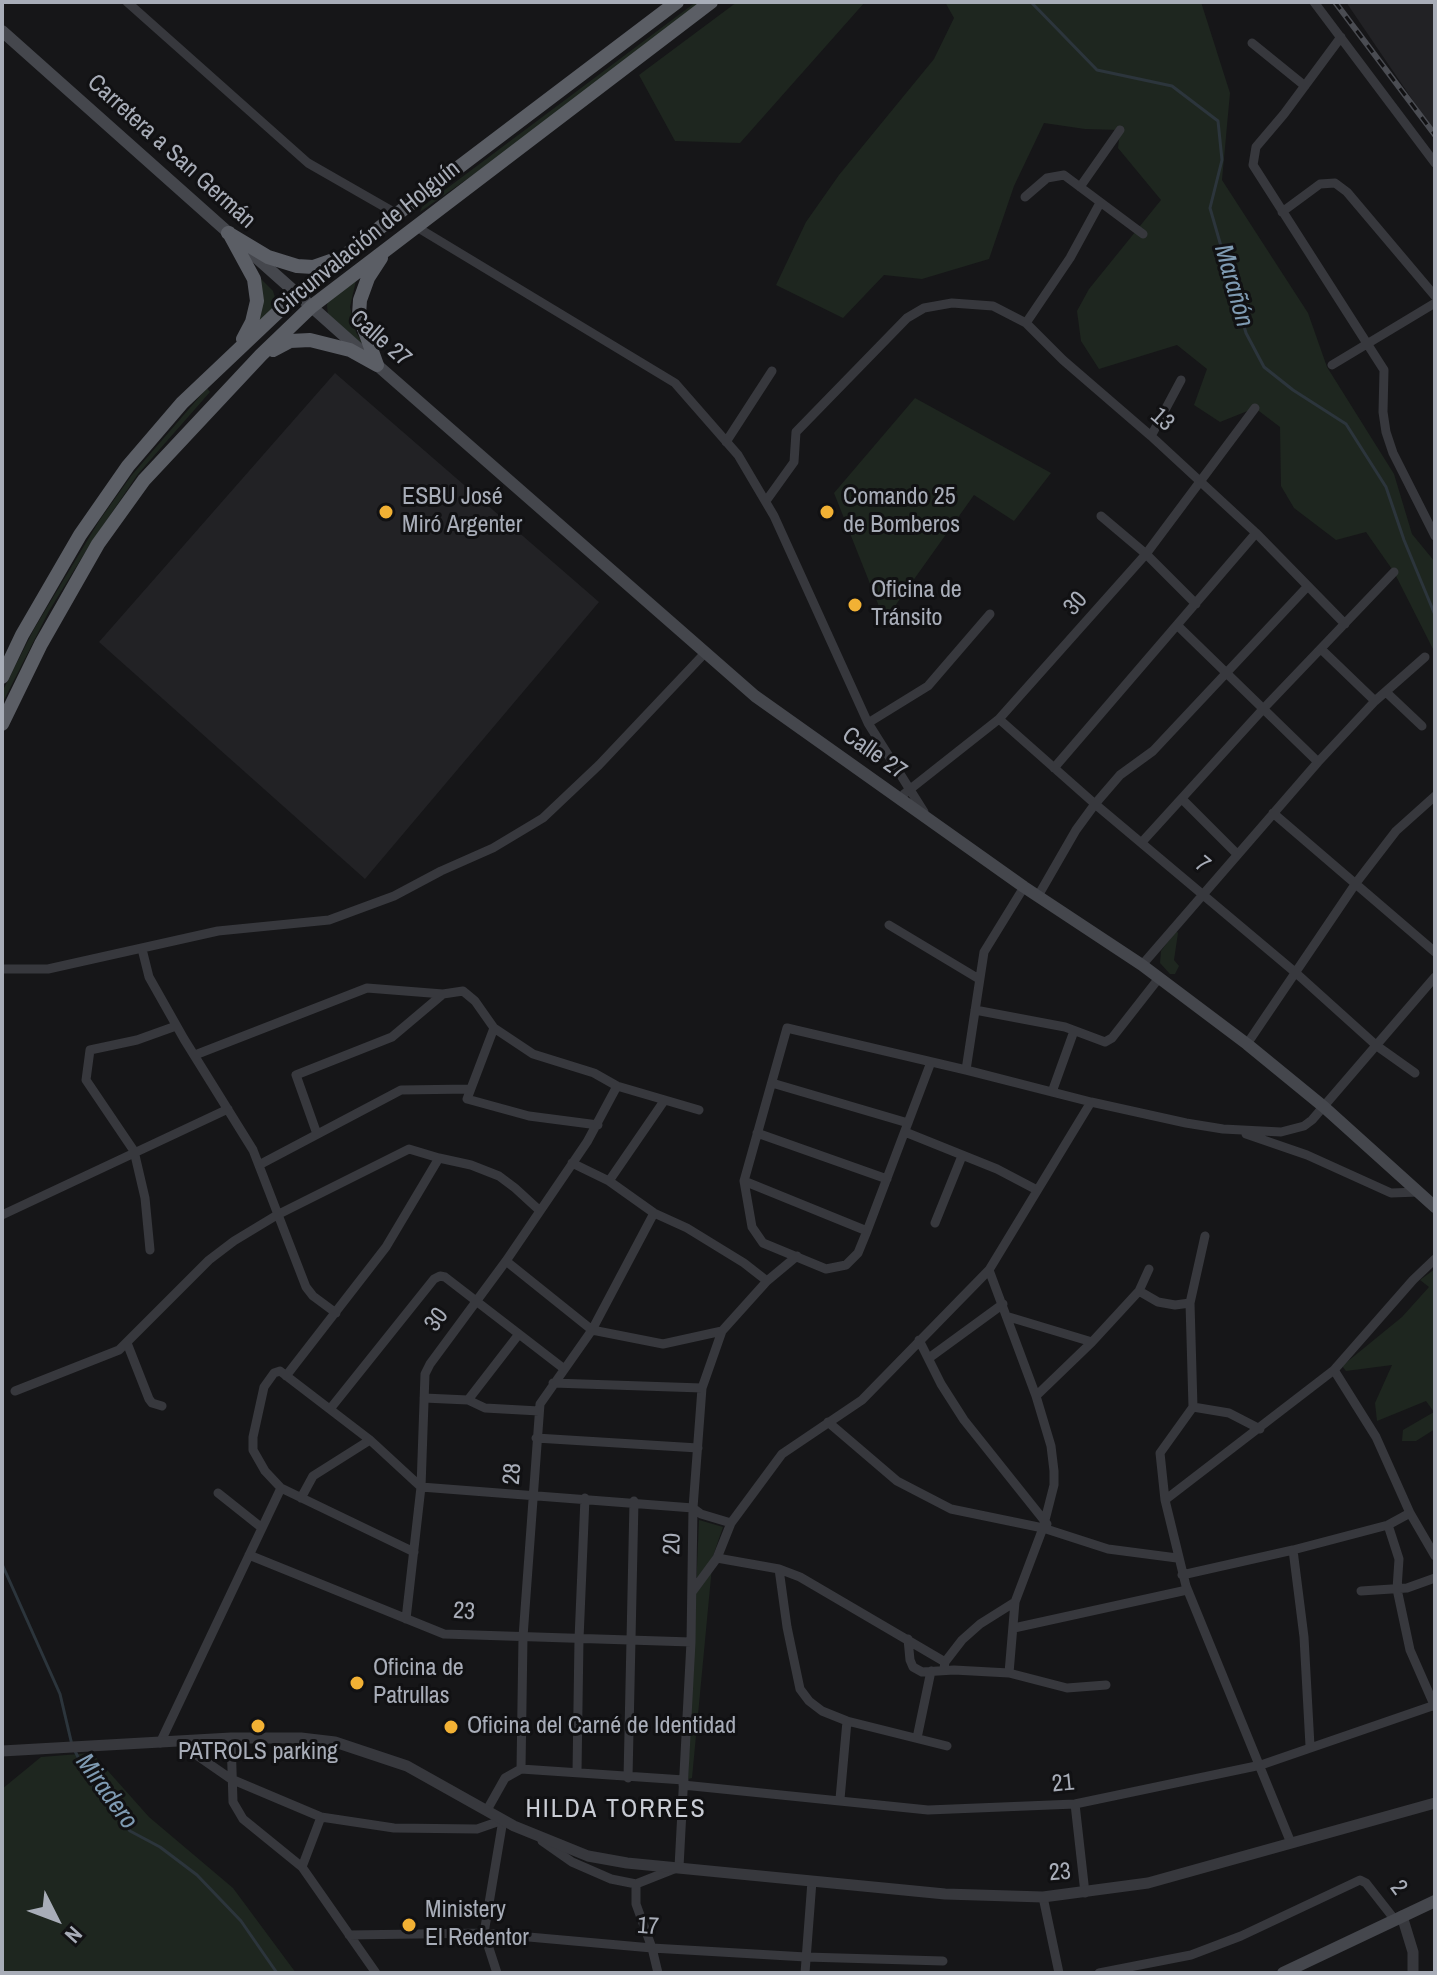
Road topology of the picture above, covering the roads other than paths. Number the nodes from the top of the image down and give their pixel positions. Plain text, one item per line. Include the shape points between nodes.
1 (127, 2) edge
2 (677, 2) edge
3 (711, 2) edge
4 (1314, 2) edge
5 (2, 31) edge
6 (1341, 37) junction
7 (1252, 43) dead end
8 (1305, 86) junction
9 (1120, 130) dead end
10 (1435, 163) edge
11 (1080, 187) junction
12 (1025, 197) dead end
13 (1100, 203) junction
14 (1282, 212) junction
15 (397, 214) junction
16 (415, 226) junction
17 (228, 233) junction
18 (1143, 234) dead end
19 (388, 247) junction
20 (351, 251) junction
21 (297, 294) junction
22 (1435, 296) edge
23 (1435, 303) edge
24 (311, 307) junction
25 (1026, 323) junction
26 (1369, 344) junction
27 (240, 346) junction
28 (261, 355) junction
29 (377, 365) junction
30 (1332, 365) dead end
31 (772, 371) dead end
32 (1181, 380) dead end
33 (1255, 408) dead end
34 (1151, 436) junction
35 (726, 442) junction
36 (1199, 480) junction
37 (766, 501) junction
38 (1101, 516) dead end
39 (1435, 517) edge
40 (1428, 526) junction
41 (1256, 533) junction
42 (1435, 536) edge
43 (1146, 554) junction
44 (1394, 572) dead end
45 (1307, 587) junction
46 (1196, 604) junction
47 (990, 614) dead end
48 (1345, 624) junction
49 (1178, 626) junction
50 (1322, 650) junction
51 (704, 654) junction
52 (1425, 657) dead end
53 (1227, 672) junction
54 (2, 677) edge
55 (1386, 692) junction
56 (1375, 701) junction
57 (1264, 708) junction
58 (999, 719) junction
59 (868, 723) junction
60 (2, 724) edge
61 (1422, 726) dead end
62 (1318, 762) junction
63 (1054, 768) junction
64 (903, 794) junction
65 (1435, 796) edge
66 (1182, 799) junction
67 (1095, 804) junction
68 (1273, 813) junction
69 (1142, 842) junction
70 (1237, 854) junction
71 (1356, 883) junction
72 (1024, 887) junction
73 (1204, 893) junction
74 (1038, 896) junction
75 (889, 925) dead end
76 (142, 949) junction
77 (1435, 952) edge
78 (1142, 965) junction
79 (2, 969) edge
80 (1296, 973) junction
81 (1435, 977) edge
82 (1159, 978) junction
83 (979, 979) junction
84 (443, 994) junction
85 (975, 1010) junction
86 (176, 1026) junction
87 (494, 1028) junction
88 (1074, 1031) junction
89 (1247, 1044) junction
90 (1377, 1046) junction
91 (195, 1055) junction
92 (931, 1062) junction
93 (966, 1070) junction
94 (1415, 1073) dead end
95 (772, 1083) junction
96 (617, 1086) junction
97 (470, 1089) junction
98 (1052, 1092) junction
99 (664, 1101) junction
100 (1091, 1102) junction
101 (1324, 1107) junction
102 (228, 1109) junction
103 (699, 1110) dead end
104 (598, 1125) junction
105 (907, 1128) junction
106 (1236, 1130) junction
107 (757, 1133) junction
108 (317, 1134) junction
109 (134, 1151) junction
110 (962, 1156) junction
111 (439, 1158) junction
112 (572, 1163) junction
113 (259, 1165) junction
114 (887, 1179) junction
115 (609, 1181) junction
116 (744, 1181) junction
117 (1037, 1190) junction
118 (1419, 1192) junction
119 (1435, 1207) edge
120 (539, 1210) junction
121 (654, 1213) junction
122 (2, 1215) edge
123 (277, 1215) junction
124 (935, 1223) dead end
125 (867, 1231) junction
126 (1205, 1236) dead end
127 (150, 1250) dead end
128 (797, 1256) junction
129 (1435, 1259) edge
130 (506, 1261) junction
131 (1149, 1269) dead end
132 (989, 1270) junction
133 (767, 1281) junction
134 (1139, 1291) junction
135 (476, 1300) junction
136 (1190, 1303) junction
137 (1003, 1304) junction
138 (336, 1313) junction
139 (1009, 1317) junction
140 (592, 1330) junction
141 (722, 1331) junction
142 (519, 1334) junction
143 (919, 1340) junction
144 (1092, 1342) junction
145 (127, 1343) junction
146 (929, 1358) junction
147 (563, 1368) junction
148 (1334, 1370) junction
149 (283, 1374) junction
150 (553, 1383) junction
151 (702, 1388) junction
152 (15, 1391) dead end
153 (1036, 1396) junction
154 (424, 1398) junction
155 (468, 1400) junction
156 (162, 1406) dead end
157 (1193, 1407) junction
158 (330, 1409) junction
159 (539, 1411) junction
160 (828, 1422) junction
161 (1260, 1429) junction
162 (536, 1438) junction
163 (370, 1440) junction
164 (698, 1448) junction
165 (421, 1487) junction
166 (281, 1488) junction
167 (218, 1493) dead end
168 (532, 1494) junction
169 (301, 1498) junction
170 (585, 1498) junction
171 (1165, 1500) junction
172 (634, 1501) junction
173 (693, 1508) junction
174 (1410, 1513) junction
175 (731, 1523) junction
176 (1388, 1525) junction
177 (1047, 1527) junction
178 (262, 1528) junction
179 (1293, 1550) junction
180 (414, 1552) junction
181 (249, 1555) junction
182 (1435, 1556) edge
183 (717, 1558) junction
184 (1177, 1558) junction
185 (779, 1569) junction
186 (1182, 1575) junction
187 (1435, 1578) edge
188 (1397, 1589) junction
189 (1187, 1590) junction
190 (1361, 1591) dead end
191 (692, 1592) junction
192 (1015, 1602) junction
193 (406, 1619) junction
194 (1014, 1628) junction
195 (523, 1637) junction
196 (579, 1639) junction
197 (908, 1639) junction
198 (631, 1640) junction
199 (691, 1642) junction
200 (944, 1666) junction
201 (931, 1671) junction
202 (1009, 1673) junction
203 (1106, 1685) dead end
204 (1435, 1706) edge
205 (847, 1721) junction
206 (231, 1738) junction
207 (917, 1738) junction
208 (187, 1741) junction
209 (160, 1743) junction
210 (947, 1746) dead end
211 (1310, 1746) junction
212 (2, 1751) edge
213 (1261, 1765) junction
214 (521, 1769) junction
215 (577, 1772) junction
216 (628, 1778) junction
217 (231, 1779) junction
218 (684, 1783) junction
219 (840, 1799) junction
220 (1435, 1803) edge
221 (1075, 1804) junction
222 (487, 1810) junction
223 (321, 1817) junction
224 (503, 1820) junction
225 (534, 1835) junction
226 (1291, 1843) junction
227 (302, 1867) junction
228 (679, 1867) junction
229 (812, 1881) junction
230 (636, 1884) junction
231 (1085, 1893) junction
232 (1043, 1897) junction
233 (1435, 1901) edge
234 (1398, 1918) junction
235 (484, 1933) junction
236 (349, 1935) junction
237 (652, 1948) junction
238 (806, 1957) junction
239 (943, 1961) dead end
240 (376, 1973) edge
241 (497, 1973) edge
242 (658, 1973) edge
243 (805, 1973) edge
244 (1059, 1973) edge
245 (1099, 1973) edge
246 (1283, 1973) edge
247 (1413, 1973) edge

1 - 15 street via 308,163
2 - 15 highway, Circunvalación de Holguín
3 - 16 highway, Circunvalación de Holguín
4 - 6 street
5 - 17 main road, Carretera a San Germán
6 - 8 street
6 - 10 street
7 - 8 street
8 - 14 street via 1256,147 1253,165
9 - 11 street
11 - 12 street via 1055,175
11 - 13 street
13 - 18 street
13 - 25 street
14 - 22 street via 1320,184 1335,183
14 - 26 street
15 - 20 highway, Circunvalación de Holguín
16 - 19 highway, Circunvalación de Holguín
16 - 35 street via 675,383
17 - 20 highway via 268,257 297,266 313,267
17 - 21 main road, Carretera a San Germán
17 - 27 highway via 254,279 257,301
19 - 24 highway, Circunvalación de Holguín
19 - 29 highway via 360,300 359,315
20 - 21 highway, Circunvalación de Holguín
21 - 24 main road, Carretera a San Germán
21 - 27 highway, Circunvalación de Holguín
23 - 26 street
24 - 28 highway, Circunvalación de Holguín
24 - 29 main road, Calle 27
25 - 34 street, 13
25 - 37 street, 13 via 993,306 952,303 924,308 907,318 796,432 794,462
26 - 30 street
26 - 40 street via 1384,370 1383,412 1393,453
27 - 54 highway, Circunvalación de Holguín via 128,466 80,535
28 - 29 highway via 290,341 310,340 350,350
28 - 60 highway, Circunvalación de Holguín via 144,480 98,544
29 - 51 main road, Calle 27
31 - 35 street
32 - 34 street
33 - 36 street, 30
34 - 36 street, 13
35 - 37 street
36 - 41 street, 13
36 - 43 street, 30
37 - 59 street
38 - 43 street
39 - 40 street
40 - 42 street
41 - 45 street, 13
41 - 46 street
43 - 46 street
43 - 58 street, 30
44 - 48 street
45 - 48 street, 13
45 - 53 street
46 - 49 street
47 - 59 street via 928,686
48 - 50 street
49 - 53 street
49 - 63 street
50 - 56 street
50 - 57 street
51 - 64 main road, Calle 27 via 755,696
51 - 76 street via 543,818 493,848 394,896 329,920 218,931
52 - 55 street
53 - 57 street
53 - 67 street
55 - 56 street
55 - 61 street
56 - 62 street
57 - 62 street
57 - 66 street
58 - 63 street, 7
58 - 64 street, 30
59 - 64 street
62 - 68 street
63 - 67 street, 7
64 - 72 main road, Calle 27 via 930,822
65 - 71 street via 1396,831
66 - 69 street
66 - 70 street
67 - 69 street, 7
67 - 74 street
68 - 70 street
68 - 71 street
69 - 73 street, 7
70 - 73 street
71 - 77 street
71 - 80 street
72 - 74 main road, Calle 27
72 - 83 street via 984,952
73 - 78 street
73 - 80 street, 7
74 - 78 main road, Calle 27
75 - 83 street
76 - 79 street via 48,969
76 - 86 street via 149,977
78 - 82 main road, Calle 27
80 - 89 street
80 - 90 street, 7
81 - 90 street
82 - 88 street via 1112,1038 1105,1042
82 - 89 main road, Calle 27
83 - 85 street
84 - 87 street via 463,991
84 - 91 street via 367,988
84 - 108 street via 392,1037 296,1075
85 - 88 street
85 - 93 street
86 - 91 street
86 - 109 street via 90,1050 86,1080
87 - 96 street via 533,1054
87 - 97 street
88 - 98 street
89 - 101 main road, Calle 27
90 - 94 street, 7
90 - 101 street
91 - 102 street
92 - 93 street
92 - 95 street via 787,1028
92 - 105 street
93 - 98 street
95 - 105 street
95 - 107 street
96 - 99 street
96 - 104 street, 30
97 - 104 street via 467,1099 529,1116
97 - 108 street via 401,1090
98 - 100 street
99 - 103 street
99 - 115 street
100 - 106 street
100 - 117 street
101 - 106 street via 1304,1126 1287,1132
101 - 118 main road, Calle 27
102 - 109 street
102 - 113 street
104 - 112 street, 30
105 - 110 street
105 - 114 street
106 - 118 street via 1391,1193
107 - 114 street
107 - 116 street
108 - 113 street
109 - 122 street
109 - 127 street
110 - 117 street
110 - 124 street
111 - 120 street via 499,1176
111 - 123 street via 409,1149
111 - 138 street via 386,1247
112 - 115 street
112 - 120 street, 30
113 - 123 street
114 - 125 street
115 - 121 street
116 - 125 street
116 - 128 street via 756,1236
117 - 132 street
118 - 119 main road, Calle 27
120 - 130 street, 30
121 - 133 street via 687,1228
121 - 140 street, 28
123 - 138 street via 306,1287
123 - 145 street via 209,1260
125 - 128 street via 858,1253 836,1269
126 - 136 street
128 - 133 street, 20
129 - 148 street
130 - 135 street, 30
130 - 140 street
131 - 134 street
132 - 137 street
132 - 143 street
133 - 141 street, 20
134 - 136 street via 1158,1302
134 - 144 street
135 - 142 street
135 - 154 street, 30 via 430,1364
135 - 158 street via 445,1277 434,1279
136 - 157 street
137 - 139 street
137 - 146 street
138 - 149 street
139 - 144 street
139 - 153 street
140 - 141 street via 663,1344
140 - 147 street, 28
141 - 151 street, 20
142 - 147 street
142 - 155 street
143 - 146 street
143 - 160 street via 862,1400
144 - 153 street
145 - 152 street
145 - 156 street via 149,1399
146 - 177 street via 964,1420
147 - 150 street, 28
148 - 161 street
148 - 174 street via 1376,1437
149 - 158 street
149 - 166 street via 270,1377 264,1387 253,1437 257,1460
150 - 151 street
150 - 159 street, 28
151 - 164 street, 20
153 - 177 street via 1054,1471
154 - 155 street
154 - 165 street, 30
155 - 159 street via 485,1408
157 - 161 street via 1229,1413
157 - 171 street via 1160,1453
158 - 163 street
159 - 162 street, 28
160 - 175 street via 782,1454
160 - 177 street via 897,1481 938,1503 969,1515
161 - 171 street
162 - 164 street
162 - 168 street, 28
163 - 165 street
163 - 169 street via 313,1476
164 - 173 street, 20
165 - 168 street
165 - 180 street, 30
166 - 169 street
166 - 178 street
167 - 178 street
168 - 170 street
168 - 195 street, 28
169 - 180 street
170 - 172 street
170 - 196 street
171 - 184 street
172 - 173 street
172 - 198 street
173 - 175 street
173 - 191 street, 20
174 - 176 street
174 - 182 street
175 - 183 street
176 - 179 street
176 - 188 street via 1399,1559
177 - 184 street via 1108,1549
177 - 192 street
178 - 181 street
179 - 186 street
179 - 211 street
180 - 193 street, 30
181 - 193 street, 23
181 - 209 street
183 - 185 street
183 - 191 street
184 - 186 street
185 - 197 street
185 - 205 street via 800,1689 822,1711
186 - 189 street
187 - 188 street
188 - 190 street
188 - 204 street via 1410,1650
189 - 194 street
189 - 213 street
191 - 199 street, 20
192 - 194 street
192 - 200 street via 962,1640
193 - 195 street, 23 via 444,1634
194 - 202 street
195 - 196 street, 23
195 - 214 street, 28
196 - 198 street, 23
196 - 215 street
197 - 200 street
197 - 201 street via 913,1667
198 - 199 street, 23
198 - 216 street
199 - 218 street, 20
200 - 201 street
200 - 202 street
201 - 207 street
202 - 203 street via 1067,1688
204 - 211 street, 21
205 - 207 street
205 - 219 street
206 - 208 street, 23
206 - 217 street
206 - 222 street, 23 via 335,1742 407,1766
207 - 210 street
208 - 209 street, 23
208 - 217 street via 192,1752
209 - 212 street, 23
211 - 213 street, 21
213 - 221 street, 21
213 - 226 street
214 - 215 street, 21
214 - 222 street via 505,1778
215 - 216 street, 21
216 - 218 street, 21
217 - 223 street
217 - 227 street via 233,1802 243,1819
218 - 219 street, 21
218 - 228 street, 20
219 - 221 street, 21 via 928,1810
220 - 226 street, 23
221 - 231 street
222 - 224 street, 23
223 - 224 street via 394,1828 477,1829
223 - 227 street
224 - 225 street, 23
224 - 235 street
225 - 228 street, 23 via 588,1856
225 - 230 street, 23 via 572,1862
226 - 231 street, 23 via 1148,1883
227 - 236 street
228 - 229 street, 23
228 - 230 street, 23
229 - 232 street, 23
229 - 238 street
230 - 237 street via 636,1904
231 - 232 street, 23
232 - 244 street
233 - 234 main road
234 - 245 street, 2 via 1360,1880 1191,1955
234 - 246 main road
234 - 247 street, 2 via 1413,1952
235 - 236 street, 17
235 - 237 street, 17
235 - 241 street
236 - 240 street
237 - 238 street, 17
237 - 242 street
238 - 239 street, 17
238 - 243 street

